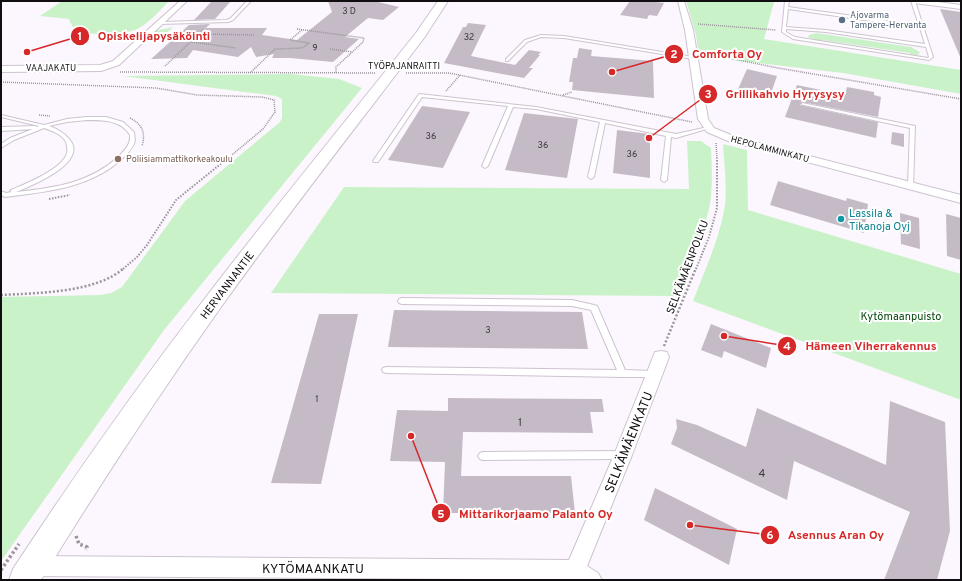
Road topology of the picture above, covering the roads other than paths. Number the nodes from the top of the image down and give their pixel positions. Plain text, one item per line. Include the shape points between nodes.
1 (184, 1) edge
2 (249, 1) edge
3 (443, 1) edge
4 (681, 1) edge
5 (787, 1) edge
6 (914, 1) edge
7 (961, 7) edge
8 (786, 8) junction
9 (160, 23) junction
10 (922, 27) junction
11 (784, 29) junction
12 (928, 46) junction
13 (693, 55) junction
14 (507, 60) dead end
15 (1, 69) edge
16 (804, 104) dead end
17 (511, 106) junction
18 (1, 116) edge
19 (603, 122) junction
20 (41, 126) junction
21 (1, 129) edge
22 (709, 129) junction
23 (669, 134) junction
24 (1, 146) edge
25 (376, 161) dead end
26 (485, 166) dead end
27 (591, 177) dead end
28 (664, 180) dead end
29 (911, 186) junction
30 (2, 194) edge
31 (961, 199) edge
32 (402, 301) dead end
33 (660, 357) road end
34 (386, 370) dead end
35 (623, 374) junction
36 (654, 374) junction
37 (623, 455) junction
38 (483, 456) dead end
39 (29, 573) edge
40 (583, 576) edge

1 - 9 street
2 - 9 lane via 228,21
3 - 39 main road, HERVANNANTIE via 391,73 168,364
4 - 13 street
5 - 8 lane
6 - 7 street
6 - 10 lane
8 - 10 lane
8 - 11 lane
9 - 15 street, VAAJAKATU via 116,64 102,68
10 - 12 lane
11 - 12 lane via 826,31
11 - 12 lane via 785,34 807,42 923,59 931,58
13 - 14 lane via 541,36 526,41
13 - 22 street
16 - 29 lane via 913,127
17 - 19 lane via 536,108
17 - 25 lane via 421,95
17 - 26 lane
18 - 20 lane
19 - 23 lane
19 - 27 lane
20 - 21 lane
20 - 24 lane
20 - 30 lane via 62,134 69,142 70,150 66,161 39,181
20 - 30 lane via 75,119 104,119 125,125 132,133 133,140 131,147 122,157 101,172 83,180 42,191
22 - 23 lane via 676,136
22 - 29 street, HEPOLAMMINKATU via 740,141
23 - 28 lane
29 - 31 street, HEPOLAMMINKATU
32 - 35 lane via 572,303 594,308
33 - 36 street, SELKÄMÄENKATU
34 - 35 lane
35 - 36 lane
36 - 37 street, SELKÄMÄENKATU
37 - 38 lane
37 - 40 street, SELKÄMÄENKATU
39 - 40 street, KYTÖMAANKATU via 77,566

